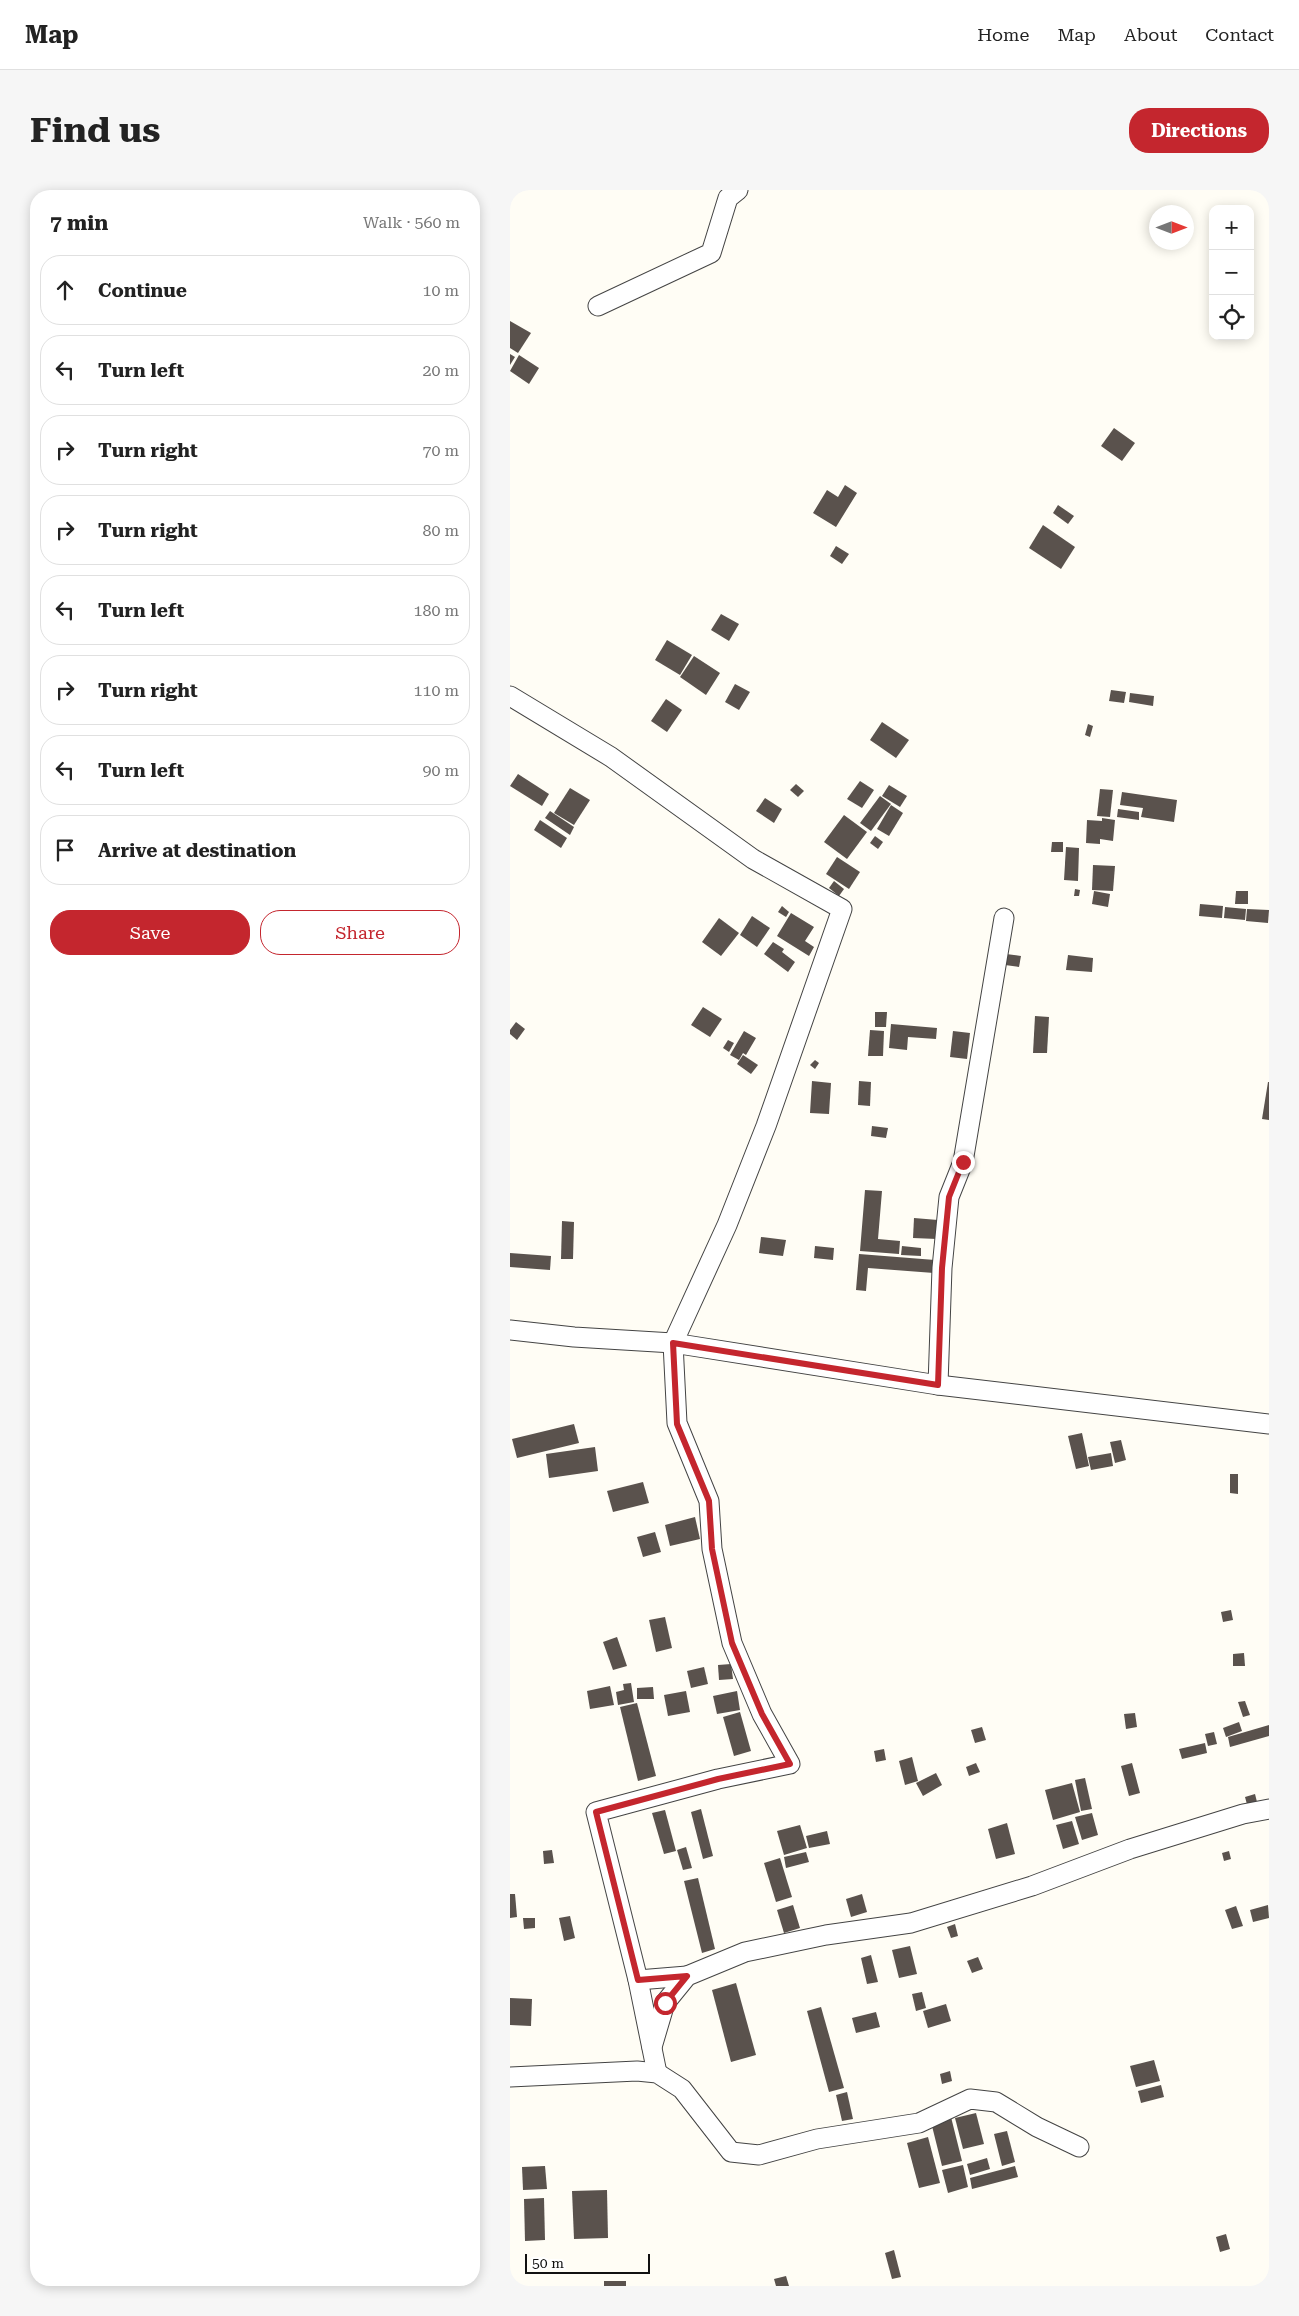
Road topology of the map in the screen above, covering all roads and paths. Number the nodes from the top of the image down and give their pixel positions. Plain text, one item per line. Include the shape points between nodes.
1 (738, 190) edge
2 (598, 306) dead end
3 (510, 696) edge
4 (1004, 918) dead end
5 (510, 1330) edge
6 (673, 1343) junction
7 (938, 1385) junction
8 (1269, 1424) edge
9 (1269, 1809) edge
10 (687, 1976) junction
11 (638, 1980) junction
12 (651, 2051) junction
13 (657, 2073) junction
14 (510, 2077) edge
15 (1079, 2147) dead end

1 - 2 street via 728,198 711,253
3 - 6 street via 611,757 752,859 842,909 766,1126 727,1225
4 - 7 street via 963,1162 949,1197 942,1268
5 - 6 street
6 - 7 street
6 - 11 street via 677,1424 709,1501 712,1549 732,1643 762,1714 790,1764 718,1779 596,1812
7 - 8 street
9 - 10 street via 1130,1849 1032,1886 910,1923 826,1935 745,1952
10 - 11 street
10 - 12 street via 665,2003
11 - 12 street
12 - 13 street
13 - 14 street via 637,2071
13 - 15 street via 682,2089 731,2152 759,2155 817,2138 919,2123 970,2099 996,2102

